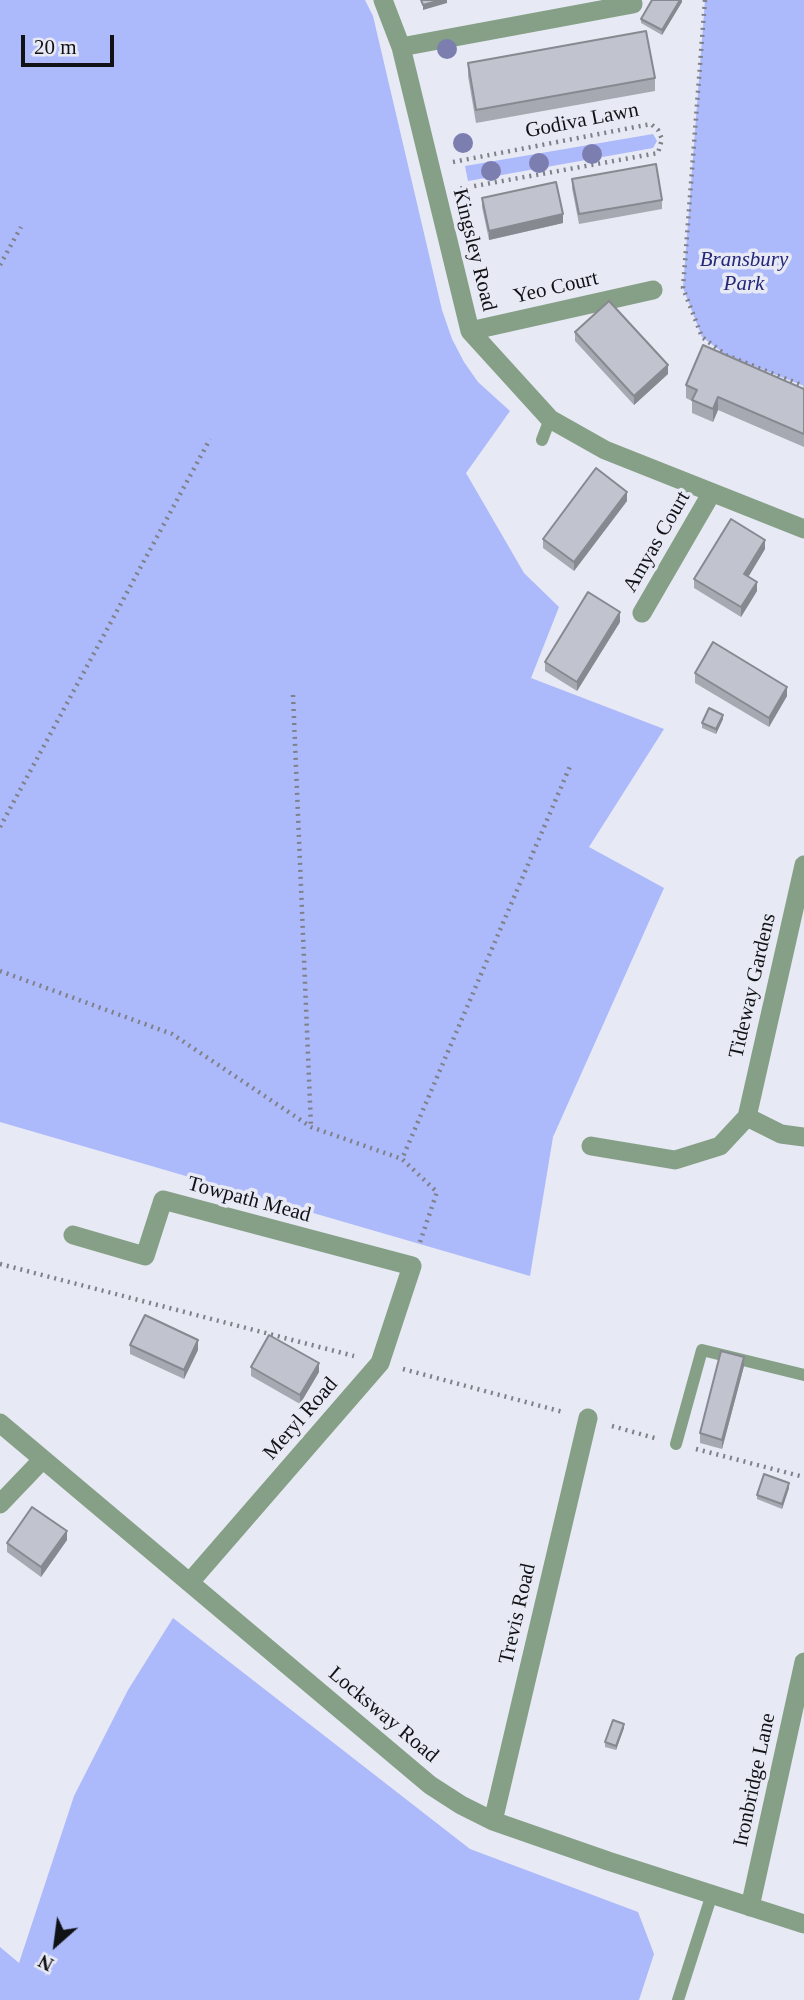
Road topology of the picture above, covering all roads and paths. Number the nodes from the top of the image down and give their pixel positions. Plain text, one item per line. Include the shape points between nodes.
1 (383, 0) edge
2 (705, 0) edge
3 (633, 4) dead end
4 (401, 47) junction
5 (430, 166) junction
6 (437, 193) junction
7 (21, 227) dead end
8 (0, 265) edge
9 (653, 290) dead end
10 (470, 331) junction
11 (804, 386) edge
12 (550, 419) junction
13 (210, 439) dead end
14 (542, 440) dead end
15 (711, 494) junction
16 (804, 529) edge
17 (642, 613) dead end
18 (293, 695) dead end
19 (572, 764) dead end
20 (0, 827) edge
21 (804, 865) edge
22 (0, 971) edge
23 (747, 1117) junction
24 (311, 1127) junction
25 (804, 1137) edge
26 (591, 1146) dead end
27 (402, 1159) junction
28 (73, 1235) dead end
29 (412, 1266) junction
30 (804, 1375) edge
31 (588, 1418) dead end
32 (0, 1423) edge
33 (676, 1444) dead end
34 (43, 1459) junction
35 (0, 1504) edge
36 (190, 1582) junction
37 (804, 1662) edge
38 (493, 1821) junction
39 (712, 1894) junction
40 (750, 1907) junction
41 (804, 1924) edge
42 (678, 2000) edge

1 - 4 street, Kingsley Road
2 - 11 path via 683,288 702,337 726,355
3 - 4 street
4 - 5 street, Kingsley Road
5 - 6 street, Kingsley Road
5 - 6 path, Godiva Lawn via 651,124 662,139 658,153
6 - 10 street, Kingsley Road
7 - 8 path
9 - 10 street, Yeo Court
10 - 12 street, Kingsley Road
12 - 14 lane
12 - 15 street, Kingsley Road via 605,450
13 - 20 path
15 - 16 street, Kingsley Road
15 - 17 street, Amyas Court
18 - 24 path
19 - 27 path
21 - 23 street, Tideway Gardens
22 - 24 path via 172,1034
23 - 25 street via 781,1134
23 - 26 street via 720,1146 675,1160
24 - 27 path
27 - 29 path via 437,1192
28 - 29 street, Towpath Mead via 145,1256 163,1200
29 - 36 street, Meryl Road via 380,1363
30 - 33 lane via 702,1350
31 - 38 street, Trevis Road
32 - 34 street, Locksway Road
34 - 35 street
34 - 36 street, Locksway Road
36 - 38 street, Locksway Road via 430,1785
37 - 40 street, Ironbridge Lane
38 - 39 street, Locksway Road
39 - 40 street, Locksway Road
39 - 42 lane
40 - 41 street, Locksway Road

